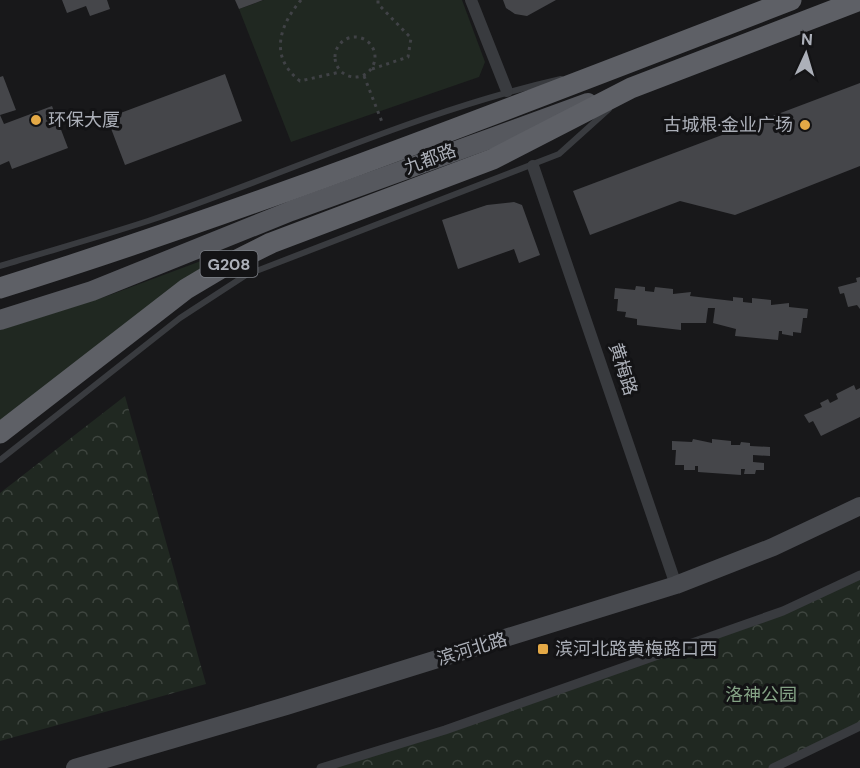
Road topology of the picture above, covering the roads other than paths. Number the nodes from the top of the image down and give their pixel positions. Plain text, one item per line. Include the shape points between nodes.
1 (471, 0) edge
2 (790, 0) edge
3 (860, 0) edge
4 (631, 88) junction
5 (512, 108) junction
6 (533, 165) junction
7 (0, 266) edge
8 (0, 288) edge
9 (0, 320) edge
10 (0, 433) edge
11 (0, 459) edge
12 (860, 506) edge
13 (860, 575) edge
14 (676, 585) junction
15 (860, 726) edge
16 (75, 768) edge
17 (321, 768) edge
18 (773, 768) edge

1 - 5 street
2 - 5 highway, 九都路
3 - 4 highway, 九都路
4 - 5 main road, 九都路
4 - 6 lane via 559,154
4 - 10 highway, G208 via 493,159 271,243 223,267 186,289
5 - 7 lane via 386,132 148,220
5 - 8 highway, 九都路 via 138,245
5 - 9 main road, 九都路 via 291,211 92,291
6 - 11 lane via 246,275 180,318
6 - 14 street, 黄梅路
12 - 14 main road, 滨河北路 via 773,547
13 - 17 street via 783,611 445,730
14 - 16 main road, 滨河北路
15 - 18 street

